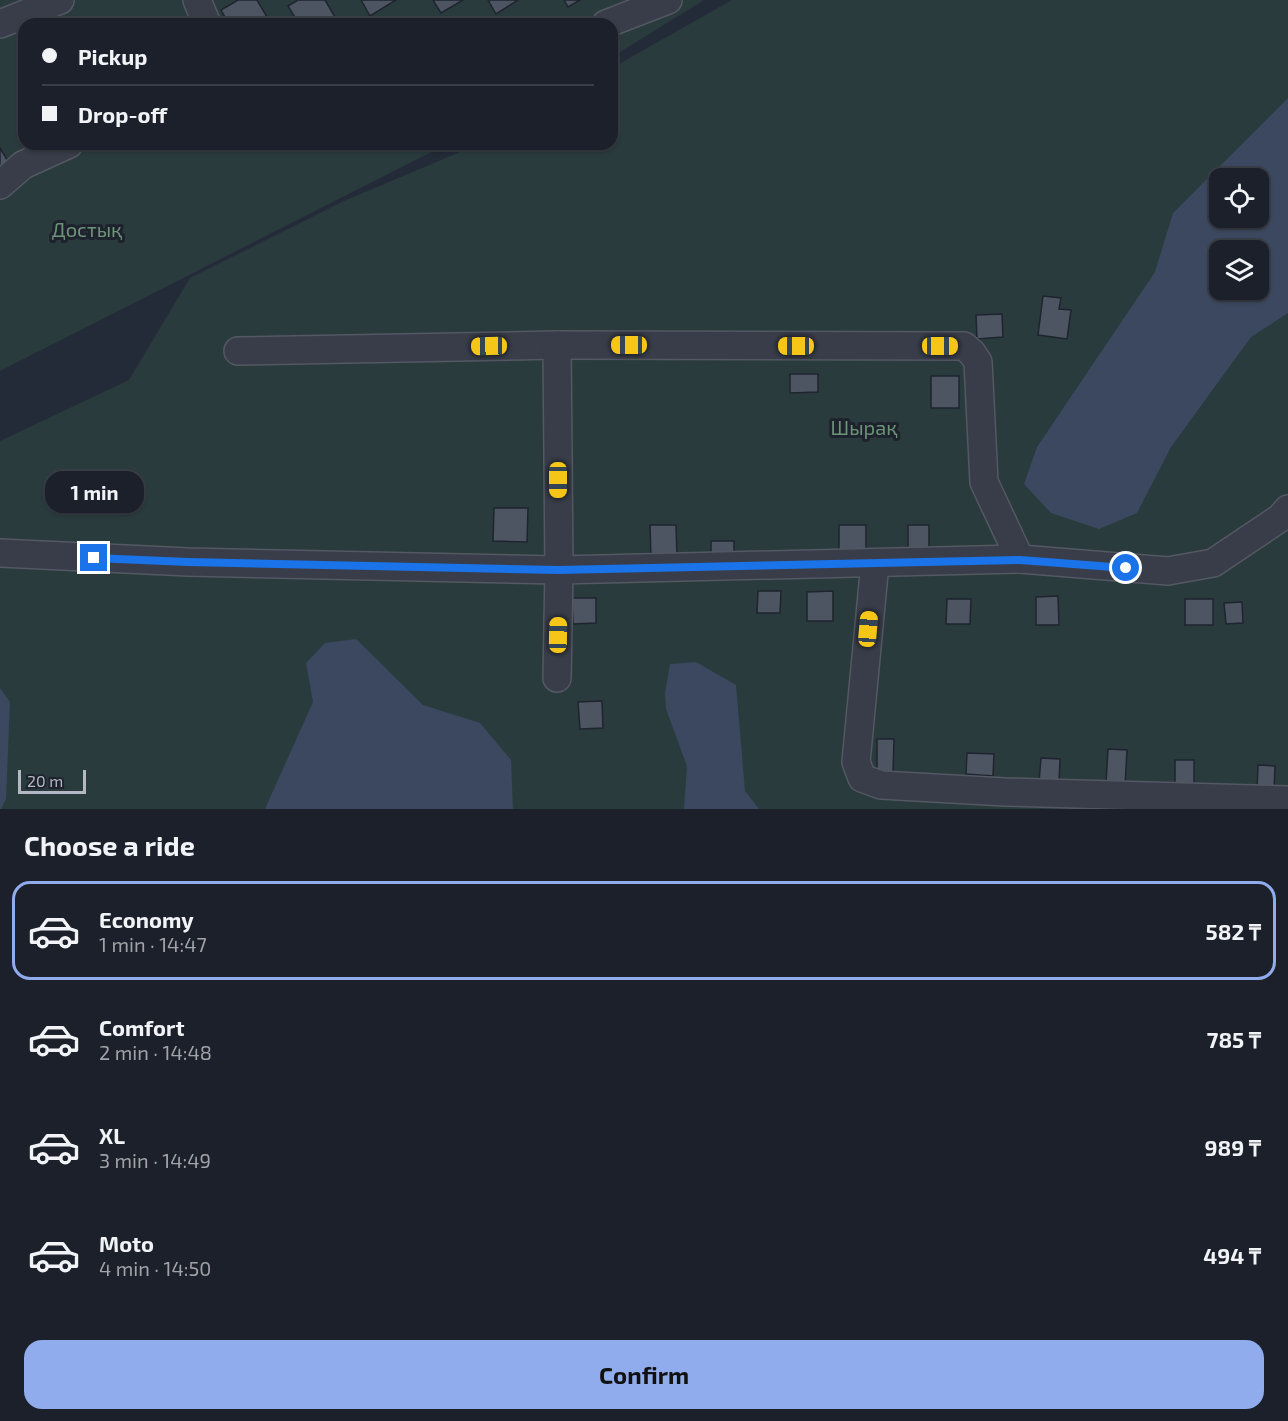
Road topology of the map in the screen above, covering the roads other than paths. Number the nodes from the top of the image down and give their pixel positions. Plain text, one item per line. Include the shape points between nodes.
1 (60, 0) edge
2 (197, 0) edge
3 (668, 0) edge
4 (204, 18) edge
5 (618, 19) edge
6 (0, 24) edge
7 (56, 150) edge
8 (0, 185) edge
9 (557, 345) junction
10 (238, 351) dead end
11 (1285, 517) edge
12 (0, 553) edge
13 (1020, 560) junction
14 (875, 563) junction
15 (559, 570) junction
16 (557, 678) dead end
17 (1006, 800) edge
18 (1288, 800) edge

1 - 6 street
2 - 4 street
3 - 5 street
7 - 8 street via 23,165
9 - 10 street
9 - 13 street via 964,346 978,362 984,482
9 - 15 street
11 - 13 street via 1213,563 1168,571
12 - 15 street via 188,562
13 - 14 street
14 - 15 street
14 - 17 street via 856,762 862,778 881,785
15 - 16 street
17 - 18 street

